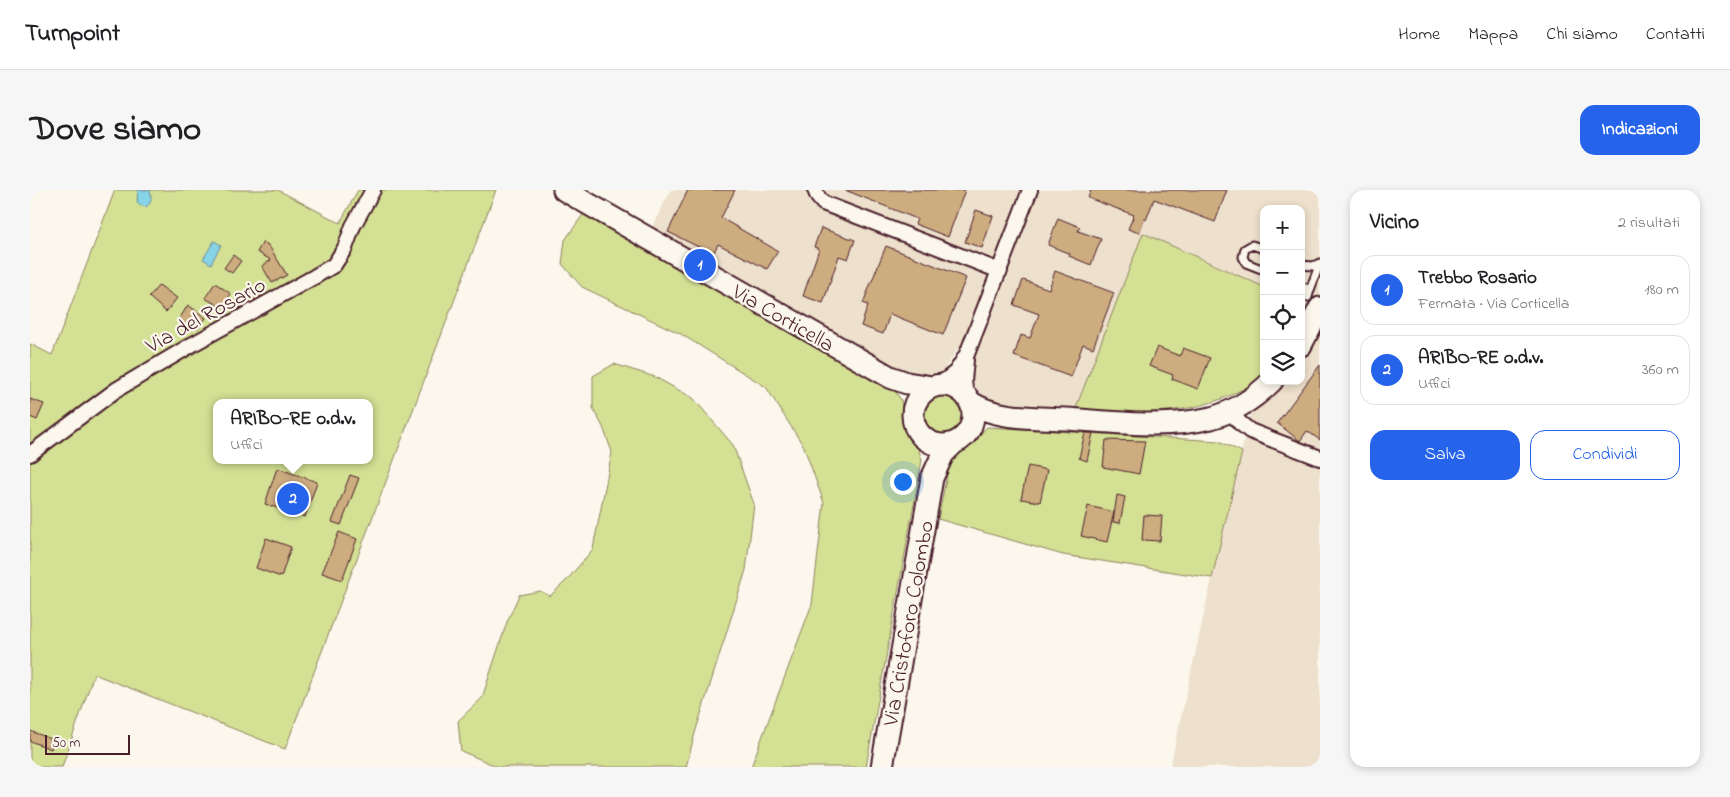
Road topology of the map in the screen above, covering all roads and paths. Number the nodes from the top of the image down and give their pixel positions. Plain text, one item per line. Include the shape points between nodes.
1 (373, 190) edge
2 (564, 190) edge
3 (816, 190) edge
4 (1030, 190) edge
5 (1260, 248) edge
6 (1320, 263) edge
7 (1305, 265) edge
8 (1260, 268) edge
9 (1000, 270) junction
10 (1305, 290) edge
11 (1315, 299) edge
12 (1303, 340) edge
13 (967, 354) junction
14 (890, 377) junction
15 (1268, 385) edge
16 (935, 386) junction
17 (968, 399) junction
18 (1230, 411) junction
19 (913, 415) junction
20 (1009, 415) junction
21 (923, 437) junction
22 (961, 437) junction
23 (30, 454) edge
24 (1320, 458) edge
25 (932, 478) junction
26 (882, 767) edge

1 - 23 street, Via del Rosario via 353,226 346,248 334,265 116,390
2 - 14 main road, Via Corticella
3 - 9 street via 823,203
4 - 9 street
5 - 8 lane via 1252,245 1245,249 1243,257 1246,263
6 - 7 lane
6 - 11 lane
9 - 13 street
10 - 11 lane
11 - 12 main road
13 - 16 street via 956,372
13 - 17 street via 964,381
14 - 16 main road, Via Corticella via 907,383
14 - 19 main road via 904,393
15 - 18 main road
16 - 17 main road via 951,386
16 - 19 main road via 920,395
17 - 20 main road via 981,409
17 - 22 main road via 972,420
18 - 20 main road via 1193,421 1152,424
18 - 24 street via 1250,431
19 - 21 main road
20 - 22 main road via 979,424
21 - 22 main road via 938,444
21 - 25 main road, Via Cristoforo Colombo
22 - 25 main road, Via Cristoforo Colombo via 942,454
25 - 26 main road, Via Cristoforo Colombo

